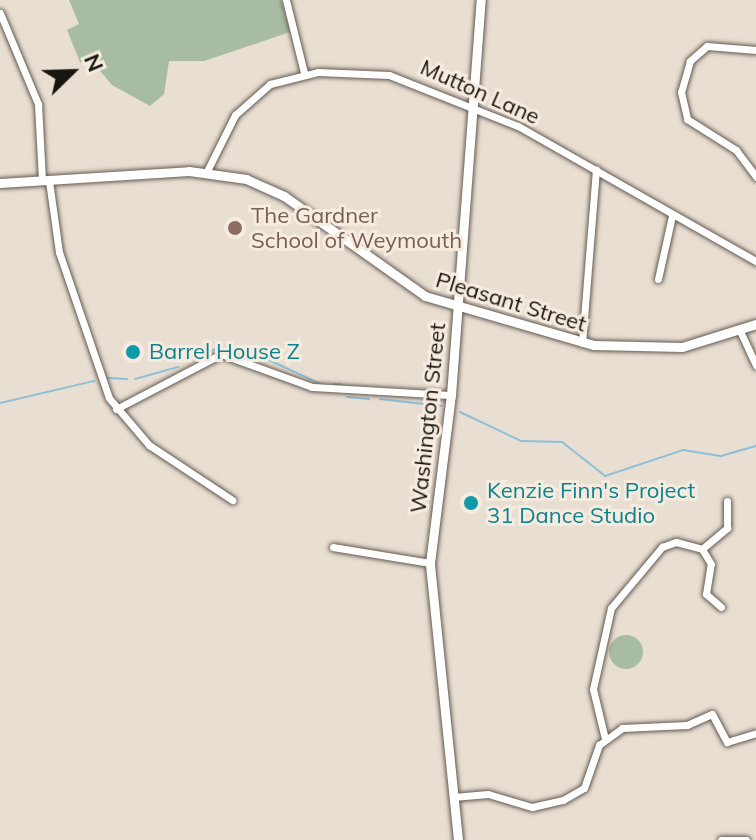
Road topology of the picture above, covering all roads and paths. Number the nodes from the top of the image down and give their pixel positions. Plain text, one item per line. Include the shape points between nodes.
1 (286, 0) edge
2 (481, 0) edge
3 (0, 13) edge
4 (756, 50) edge
5 (304, 73) junction
6 (474, 104) junction
7 (596, 170) junction
8 (207, 171) junction
9 (756, 177) edge
10 (46, 181) junction
11 (0, 183) edge
12 (672, 216) junction
13 (756, 261) edge
14 (658, 279) dead end
15 (458, 309) junction
16 (756, 324) edge
17 (740, 331) junction
18 (582, 343) junction
19 (756, 366) edge
20 (451, 395) junction
21 (116, 409) junction
22 (232, 500) dead end
23 (727, 501) dead end
24 (333, 547) dead end
25 (702, 549) junction
26 (430, 563) junction
27 (721, 607) dead end
28 (756, 733) edge
29 (605, 739) junction
30 (453, 797) junction
31 (458, 839) edge
32 (721, 840) edge
33 (746, 840) edge

1 - 5 street
2 - 6 main road, Washington Street
3 - 10 street via 38,104
4 - 9 street via 721,42 701,50 681,92 687,119 736,150
5 - 6 street, Mutton Lane via 389,75
5 - 8 street, Mutton Lane via 270,84 244,105
6 - 7 street, Mutton Lane
6 - 15 main road, Washington Street
7 - 12 street, Mutton Lane
7 - 18 street
8 - 10 main road, Pleasant Street
8 - 15 main road, Pleasant Street via 275,191 400,282
10 - 11 main road, Pleasant Street
10 - 21 street via 59,252
12 - 13 street, Mutton Lane
12 - 14 street
15 - 18 main road, Pleasant Street
15 - 20 main road, Washington Street
16 - 17 main road, Pleasant Street
17 - 18 main road, Pleasant Street via 656,350
17 - 19 street
20 - 21 street via 312,387 221,354
20 - 26 main road, Washington Street
21 - 22 street via 149,445
23 - 25 street via 727,528
24 - 26 street
25 - 27 street via 711,564 706,594
25 - 29 street via 676,542 662,547 611,608 593,689
26 - 30 main road, Washington Street via 432,645
28 - 29 street via 727,742 710,714 687,725 622,728
29 - 30 street via 586,784 563,800 532,807 488,794
30 - 31 main road, Washington Street
32 - 33 street

